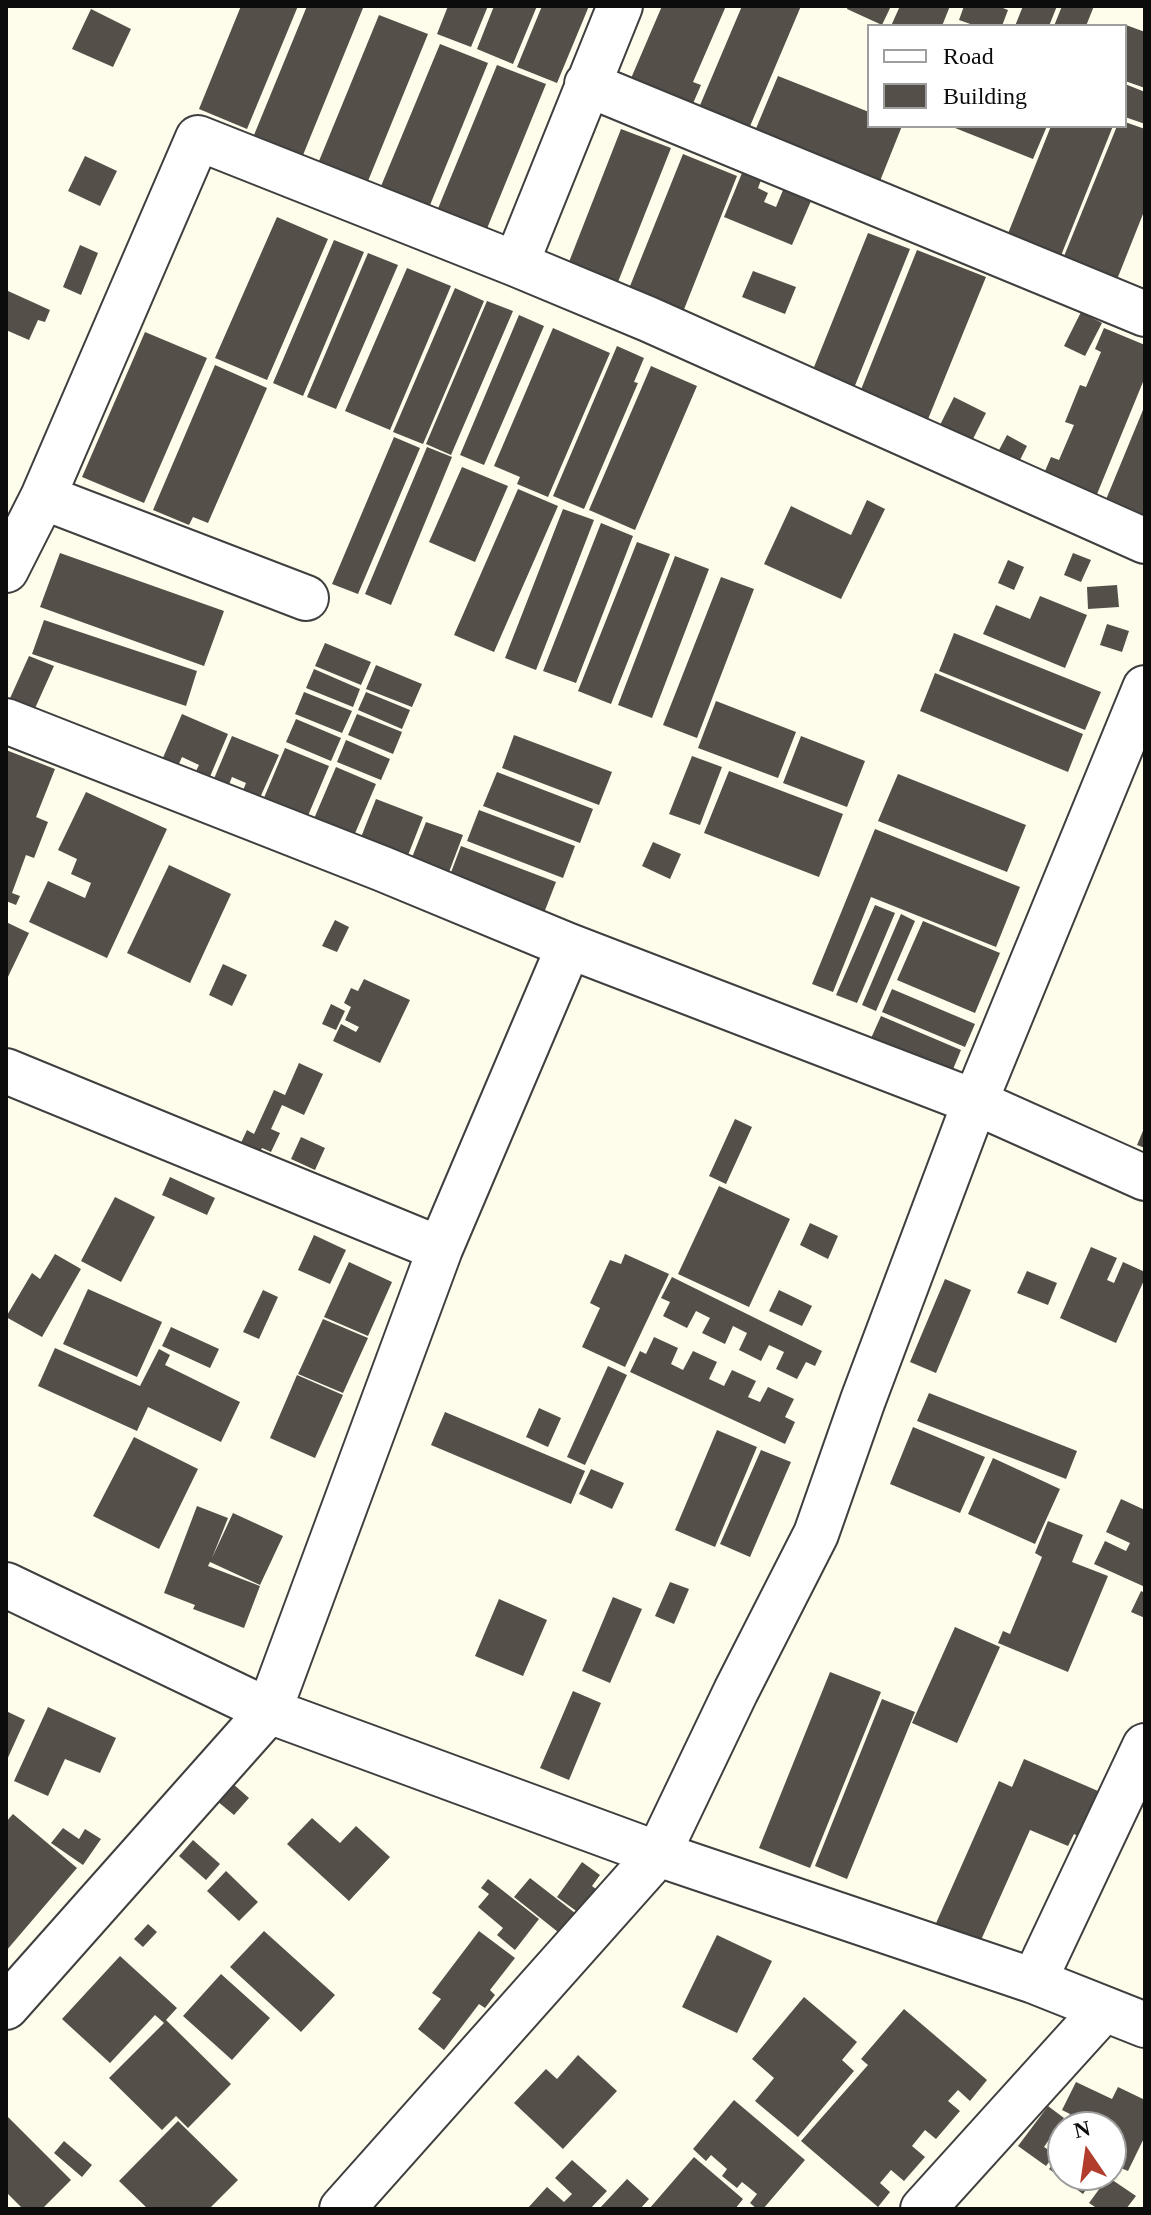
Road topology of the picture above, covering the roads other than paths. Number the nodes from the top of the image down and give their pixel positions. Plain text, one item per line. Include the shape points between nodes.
1 (620, 6) edge
2 (587, 84) junction
3 (516, 264) junction
4 (1145, 314) edge
5 (43, 497) junction
6 (1145, 541) edge
7 (7, 563) edge
8 (306, 598) dead end
9 (1145, 688) edge
10 (6, 721) edge
11 (569, 946) junction
12 (6, 1071) edge
13 (975, 1102) junction
14 (1145, 1178) edge
15 (440, 1249) junction
16 (6, 1585) edge
17 (269, 1711) junction
18 (1145, 1746) edge
19 (658, 1854) junction
20 (1034, 1981) junction
21 (6, 2007) edge
22 (1104, 2009) junction
23 (1145, 2025) edge
24 (342, 2209) edge
25 (923, 2209) edge

1 - 2 street
2 - 3 street
2 - 4 street
3 - 5 street via 198,138
3 - 6 street
5 - 7 street
5 - 8 street
9 - 13 street
10 - 11 street
11 - 13 street
11 - 15 street
12 - 15 street
13 - 14 street
13 - 19 street via 816,1534
15 - 17 street
16 - 17 street
17 - 19 street
17 - 21 street
18 - 20 street
19 - 20 street
19 - 24 street
20 - 22 street
22 - 23 street
22 - 25 street

